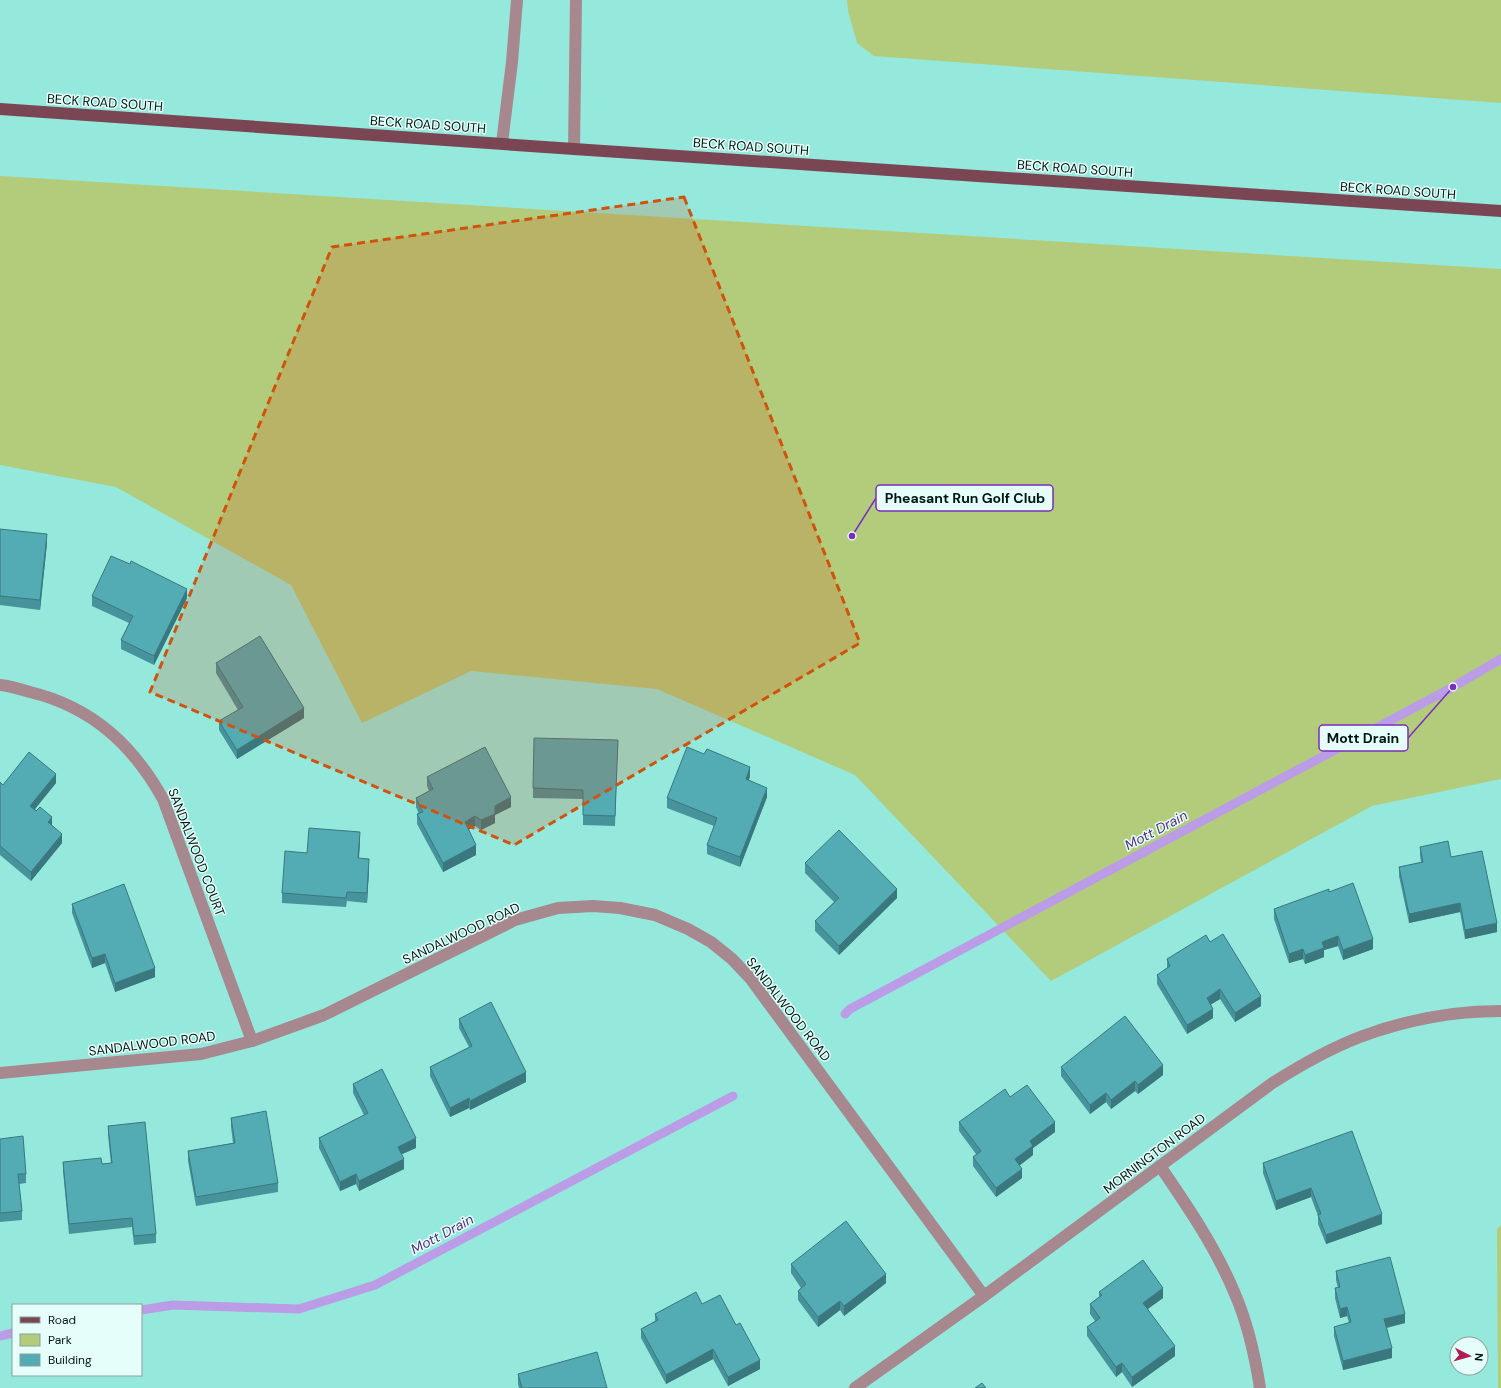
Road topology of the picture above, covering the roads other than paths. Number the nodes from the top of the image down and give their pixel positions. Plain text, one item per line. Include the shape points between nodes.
1 (517, 0) edge
2 (576, 0) edge
3 (0, 109) edge
4 (502, 143) junction
5 (574, 149) junction
6 (1501, 211) edge
7 (0, 685) edge
8 (1501, 1011) edge
9 (252, 1041) junction
10 (0, 1073) edge
11 (1160, 1166) junction
12 (984, 1296) junction
13 (856, 1388) edge
14 (1260, 1388) edge

1 - 4 street
2 - 5 street
3 - 4 main road, BECK ROAD SOUTH
4 - 5 main road, BECK ROAD SOUTH
5 - 6 main road, BECK ROAD SOUTH
7 - 9 street, SANDALWOOD COURT via 48,696 88,715 129,748 151,776 164,799
8 - 11 street, MORNINGTON ROAD via 1478,1011 1420,1019 1360,1037 1303,1064 1271,1084
9 - 10 street, SANDALWOOD ROAD via 201,1054
9 - 12 street, SANDALWOOD ROAD via 324,1015 515,920 558,908 593,906 655,915 711,942 750,978
11 - 12 street, MORNINGTON ROAD
11 - 14 street via 1208,1239 1236,1294 1255,1353
12 - 13 street, MORNINGTON ROAD

